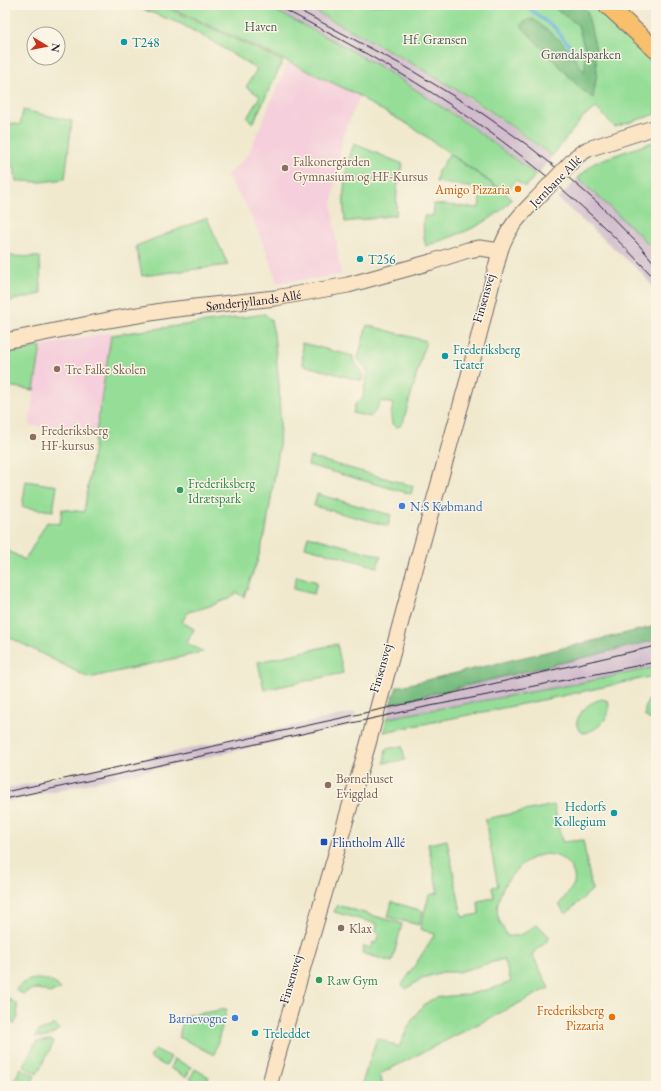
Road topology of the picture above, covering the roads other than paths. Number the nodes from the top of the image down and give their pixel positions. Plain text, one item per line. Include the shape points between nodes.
1 (608, 5) edge
2 (656, 50) edge
3 (656, 127) edge
4 (508, 232) joint
5 (500, 251) junction
6 (5, 341) edge
7 (265, 1085) edge

1 - 2 main road
3 - 4 street, Jernbane Allé, bridge via 588,149 577,156 518,217
4 - 5 street, Finsensvej
5 - 6 street, Sønderjyllands Allé via 480,248 468,250 348,285 274,298 168,310
5 - 7 street, Finsensvej via 489,274 463,382 292,971

